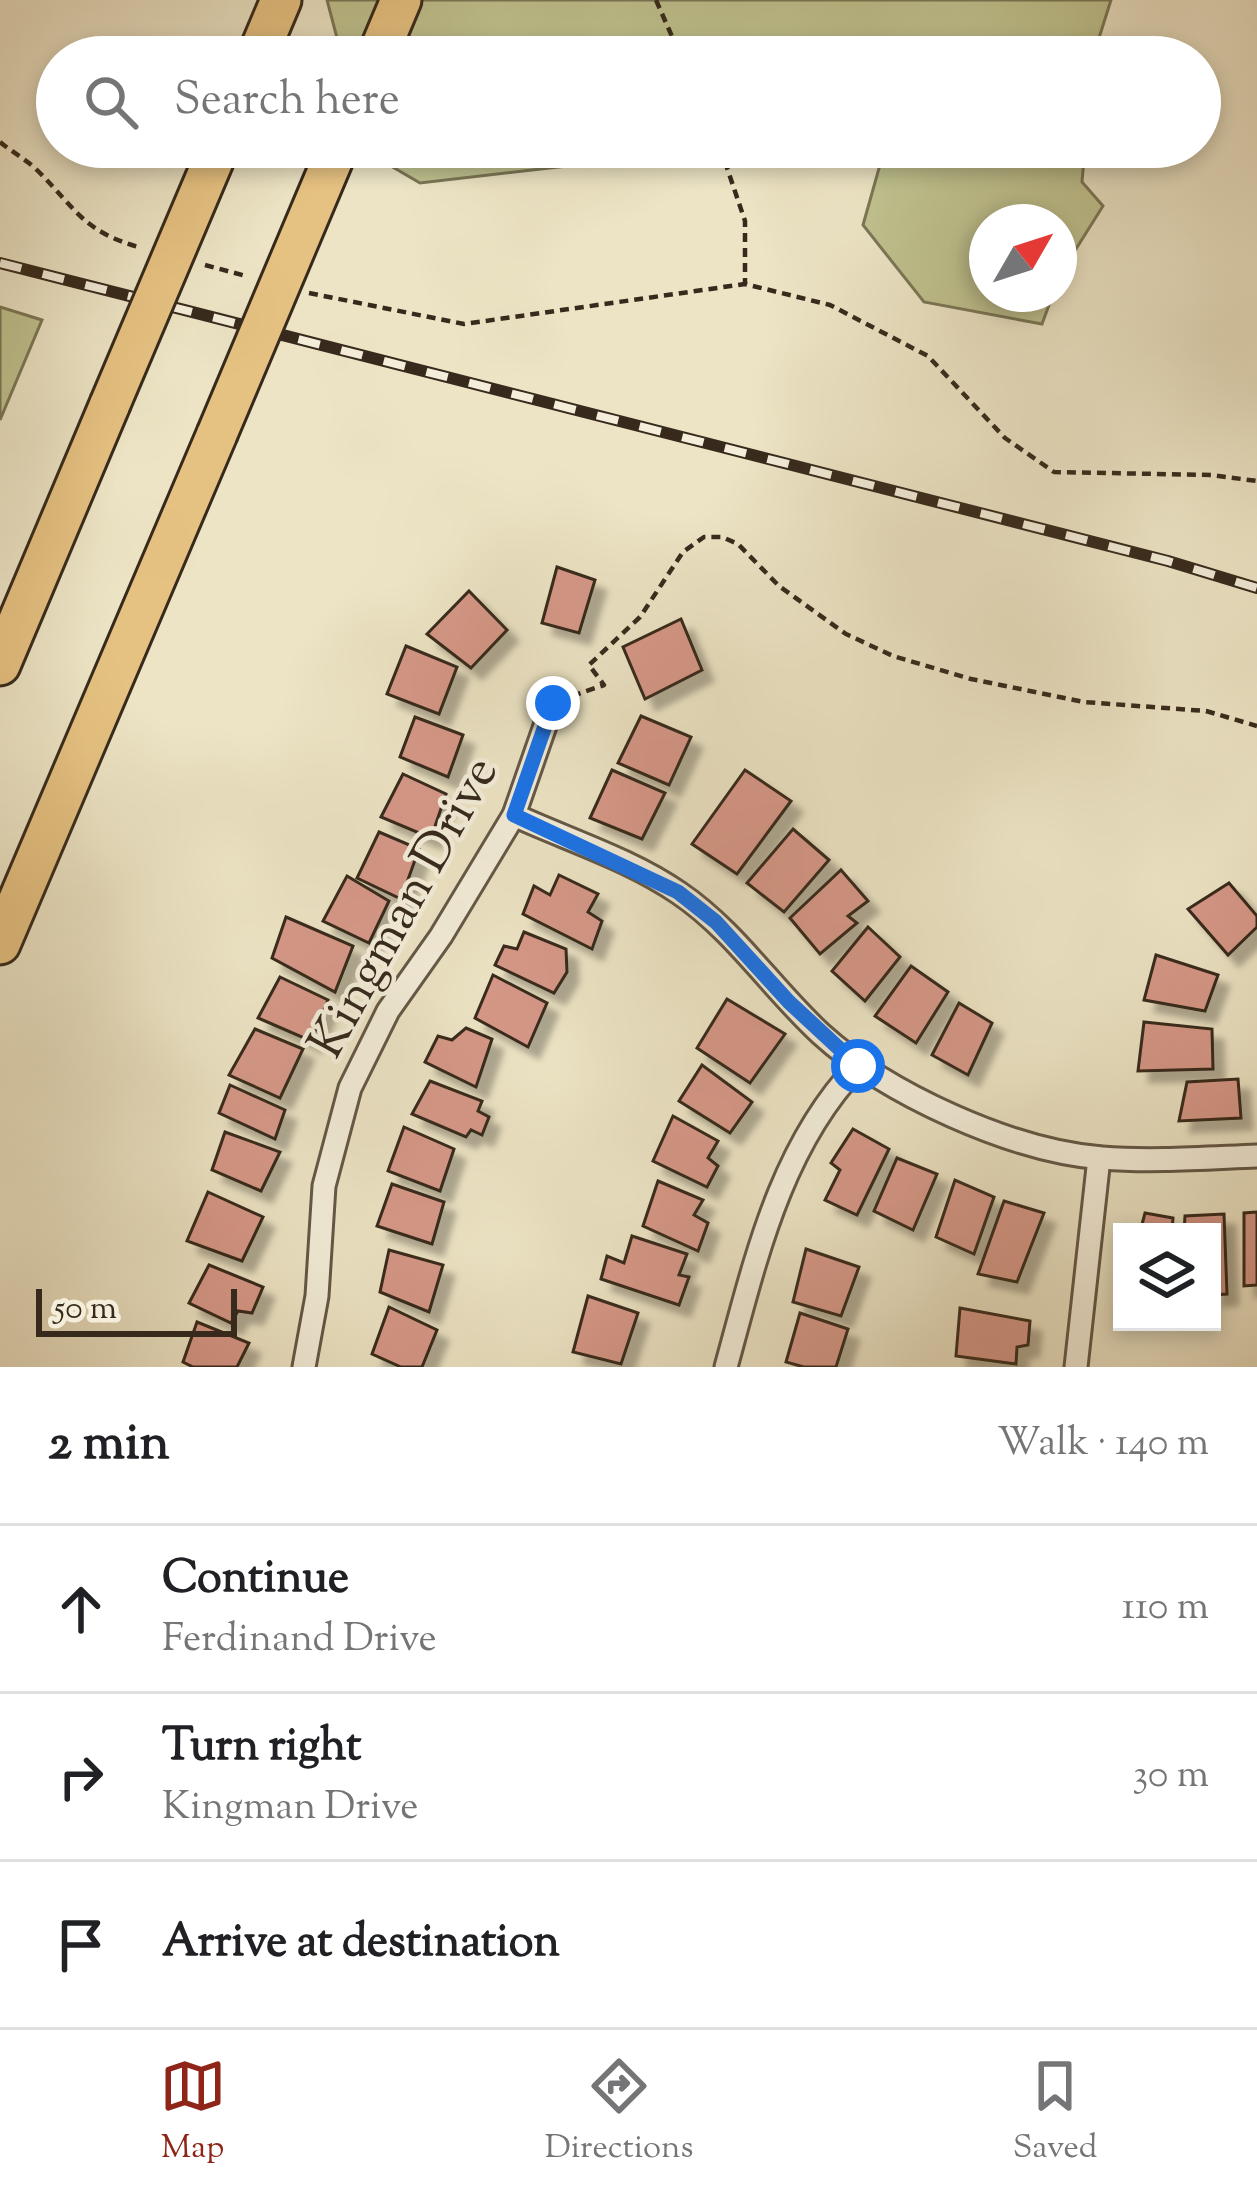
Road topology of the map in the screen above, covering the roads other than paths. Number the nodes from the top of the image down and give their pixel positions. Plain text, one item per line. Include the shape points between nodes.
1 (281, 0) edge
2 (401, 0) edge
3 (266, 36) edge
4 (385, 36) edge
5 (210, 168) edge
6 (329, 168) edge
7 (0, 664) edge
8 (553, 703) road end
9 (514, 815) junction
10 (0, 944) edge
11 (858, 1066) junction
12 (1257, 1156) edge
13 (1100, 1158) junction
14 (304, 1367) edge
15 (726, 1367) edge
16 (1076, 1367) edge

1 - 3 highway
2 - 4 highway
5 - 7 highway, bridge
6 - 10 highway, bridge
8 - 9 street, Kingman Drive
9 - 11 street via 678,892
9 - 14 street, Kingman Drive via 388,1011 350,1088 324,1186
11 - 13 street via 975,1125
11 - 15 street via 787,1173
12 - 13 street
13 - 16 street

